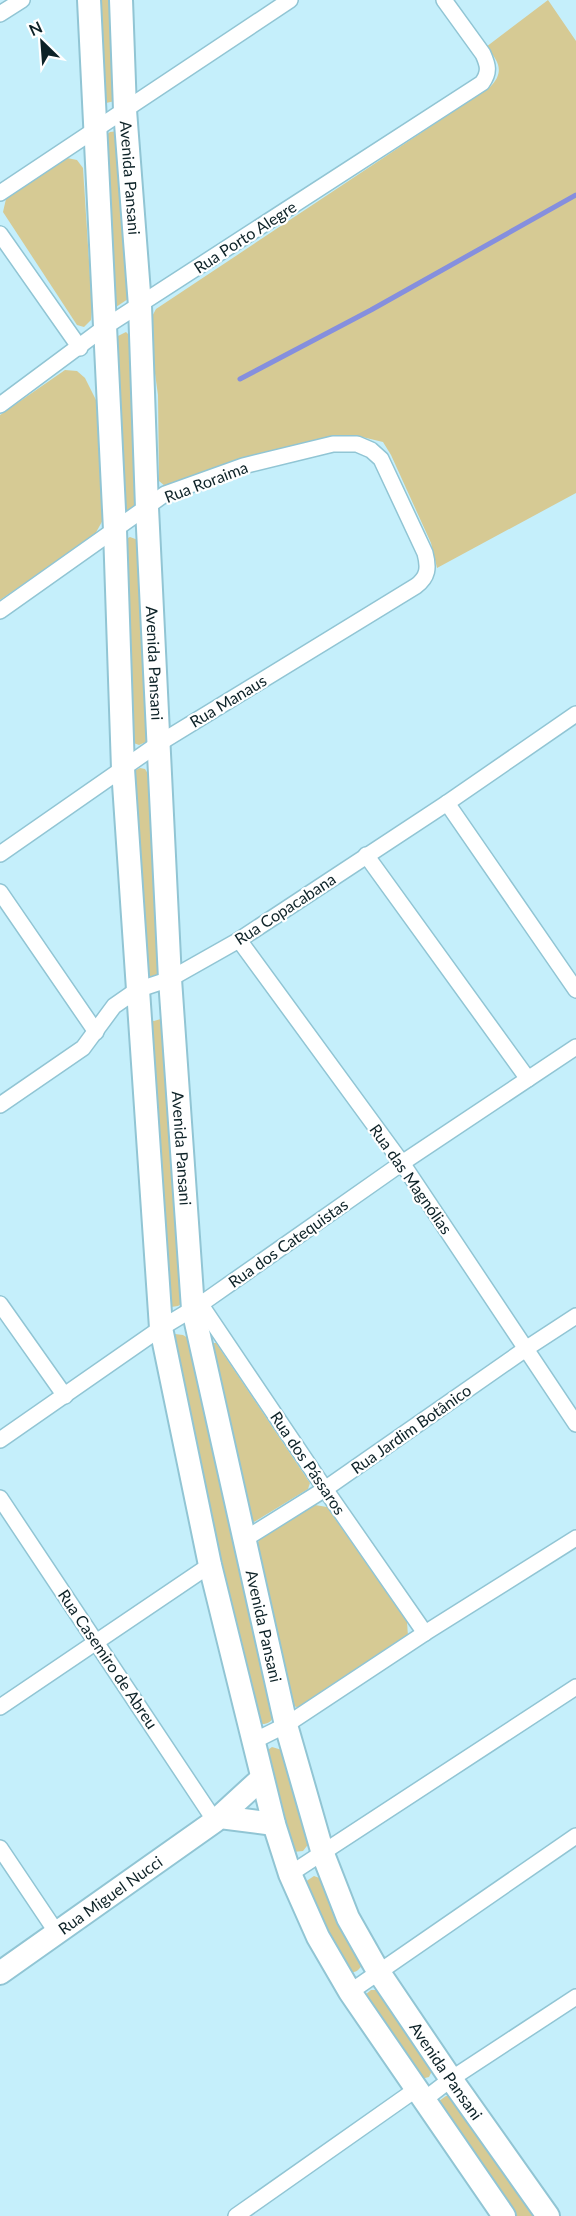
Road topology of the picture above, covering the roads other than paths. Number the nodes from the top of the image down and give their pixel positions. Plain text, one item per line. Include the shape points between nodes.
1 (22, 0) edge
2 (90, 0) edge
3 (121, 0) edge
4 (290, 0) edge
5 (444, 0) edge
6 (0, 14) edge
7 (125, 110) junction
8 (97, 129) junction
9 (0, 193) edge
10 (0, 234) edge
11 (140, 306) junction
12 (105, 327) junction
13 (80, 348) junction
14 (0, 405) edge
15 (147, 508) junction
16 (115, 530) junction
17 (427, 573) joint
18 (0, 610) edge
19 (576, 714) edge
20 (158, 744) junction
21 (123, 769) junction
22 (447, 803) junction
23 (0, 854) edge
24 (366, 855) junction
25 (0, 892) edge
26 (239, 940) junction
27 (170, 979) junction
28 (137, 990) junction
29 (576, 990) edge
30 (96, 1032) junction
31 (576, 1047) edge
32 (528, 1079) junction
33 (0, 1105) edge
34 (402, 1163) junction
35 (195, 1301) junction
36 (0, 1304) edge
37 (576, 1316) edge
38 (161, 1328) junction
39 (527, 1348) junction
40 (65, 1396) junction
41 (576, 1424) edge
42 (0, 1440) edge
43 (325, 1489) junction
44 (0, 1498) edge
45 (576, 1538) edge
46 (245, 1539) junction
47 (210, 1565) junction
48 (425, 1633) junction
49 (97, 1642) junction
50 (576, 1688) edge
51 (0, 1707) edge
52 (286, 1725) junction
53 (254, 1741) junction
54 (262, 1778) junction
55 (218, 1819) junction
56 (274, 1824) junction
57 (576, 1836) edge
58 (0, 1848) edge
59 (322, 1854) junction
60 (290, 1874) junction
61 (57, 1933) junction
62 (378, 1971) junction
63 (0, 1973) edge
64 (350, 1992) junction
65 (576, 1997) edge
66 (451, 2079) junction
67 (421, 2094) junction
68 (236, 2216) edge
69 (504, 2216) edge
70 (548, 2216) edge

1 - 6 street
2 - 8 main road, Avenida Pansani
3 - 7 main road, Avenida Pansani
4 - 7 street
5 - 11 street, Rua Porto Alegre via 483,54 488,70 482,83
7 - 8 street
7 - 11 main road, Avenida Pansani
8 - 9 street
8 - 12 main road, Avenida Pansani
10 - 13 street
11 - 12 street, Rua Porto Alegre
11 - 15 main road, Avenida Pansani
12 - 13 street, Rua Porto Alegre
12 - 16 main road, Avenida Pansani
13 - 14 street, Rua Porto Alegre
15 - 16 street, Rua Roraima
15 - 17 street, Rua Roraima via 165,494 243,466 333,444 357,444 381,459 425,553
15 - 20 main road, Avenida Pansani
16 - 18 street, Rua Roraima
16 - 21 main road, Avenida Pansani
17 - 20 street, Rua Manaus via 416,586
19 - 22 street, Rua Copacabana
20 - 21 street, Rua Manaus
20 - 27 main road, Avenida Pansani
21 - 23 street, Rua Manaus
21 - 28 main road, Avenida Pansani
22 - 24 street, Rua Copacabana
22 - 29 street
24 - 26 street, Rua Copacabana
24 - 32 street
25 - 30 street
26 - 27 street, Rua Copacabana
26 - 34 street, Rua das Magnólias
27 - 28 street, Rua Copacabana
27 - 35 main road, Avenida Pansani
28 - 30 street, Rua Copacabana via 114,1006
28 - 38 main road, Avenida Pansani
30 - 33 street, Rua Copacabana via 83,1048
31 - 32 street, Rua dos Catequistas
32 - 34 street, Rua dos Catequistas
34 - 35 street, Rua dos Catequistas
34 - 39 street, Rua das Magnólias
35 - 38 street, Rua dos Catequistas
35 - 43 street, Rua dos Pássaros
35 - 46 main road, Avenida Pansani
36 - 40 street
37 - 39 street, Rua Jardim Botânico
38 - 40 street, Rua dos Catequistas
38 - 47 main road, Avenida Pansani
39 - 41 street, Rua das Magnólias
39 - 43 street, Rua Jardim Botânico
40 - 42 street, Rua dos Catequistas
43 - 46 street, Rua Jardim Botânico
43 - 48 street, Rua dos Pássaros
44 - 49 street, Rua Casemiro de Abreu
45 - 48 street
46 - 52 main road, Avenida Pansani
47 - 49 street
47 - 53 main road, Avenida Pansani
48 - 52 street
49 - 51 street
49 - 55 street, Rua Casemiro de Abreu
50 - 59 street
52 - 53 street
52 - 59 main road, Avenida Pansani
53 - 54 main road, Avenida Pansani
54 - 55 main road, Rua Miguel Nucci
54 - 56 main road, Avenida Pansani
55 - 56 main road
55 - 61 main road, Rua Miguel Nucci
56 - 60 main road, Avenida Pansani
57 - 62 street
58 - 61 street
59 - 60 street
59 - 62 main road, Avenida Pansani via 348,1918
60 - 64 main road, Avenida Pansani via 318,1937
61 - 63 main road, Rua Miguel Nucci
62 - 64 street
62 - 66 main road, Avenida Pansani
64 - 67 main road, Avenida Pansani
65 - 66 street
66 - 67 street
66 - 70 main road, Avenida Pansani
67 - 68 street
67 - 69 main road, Avenida Pansani

